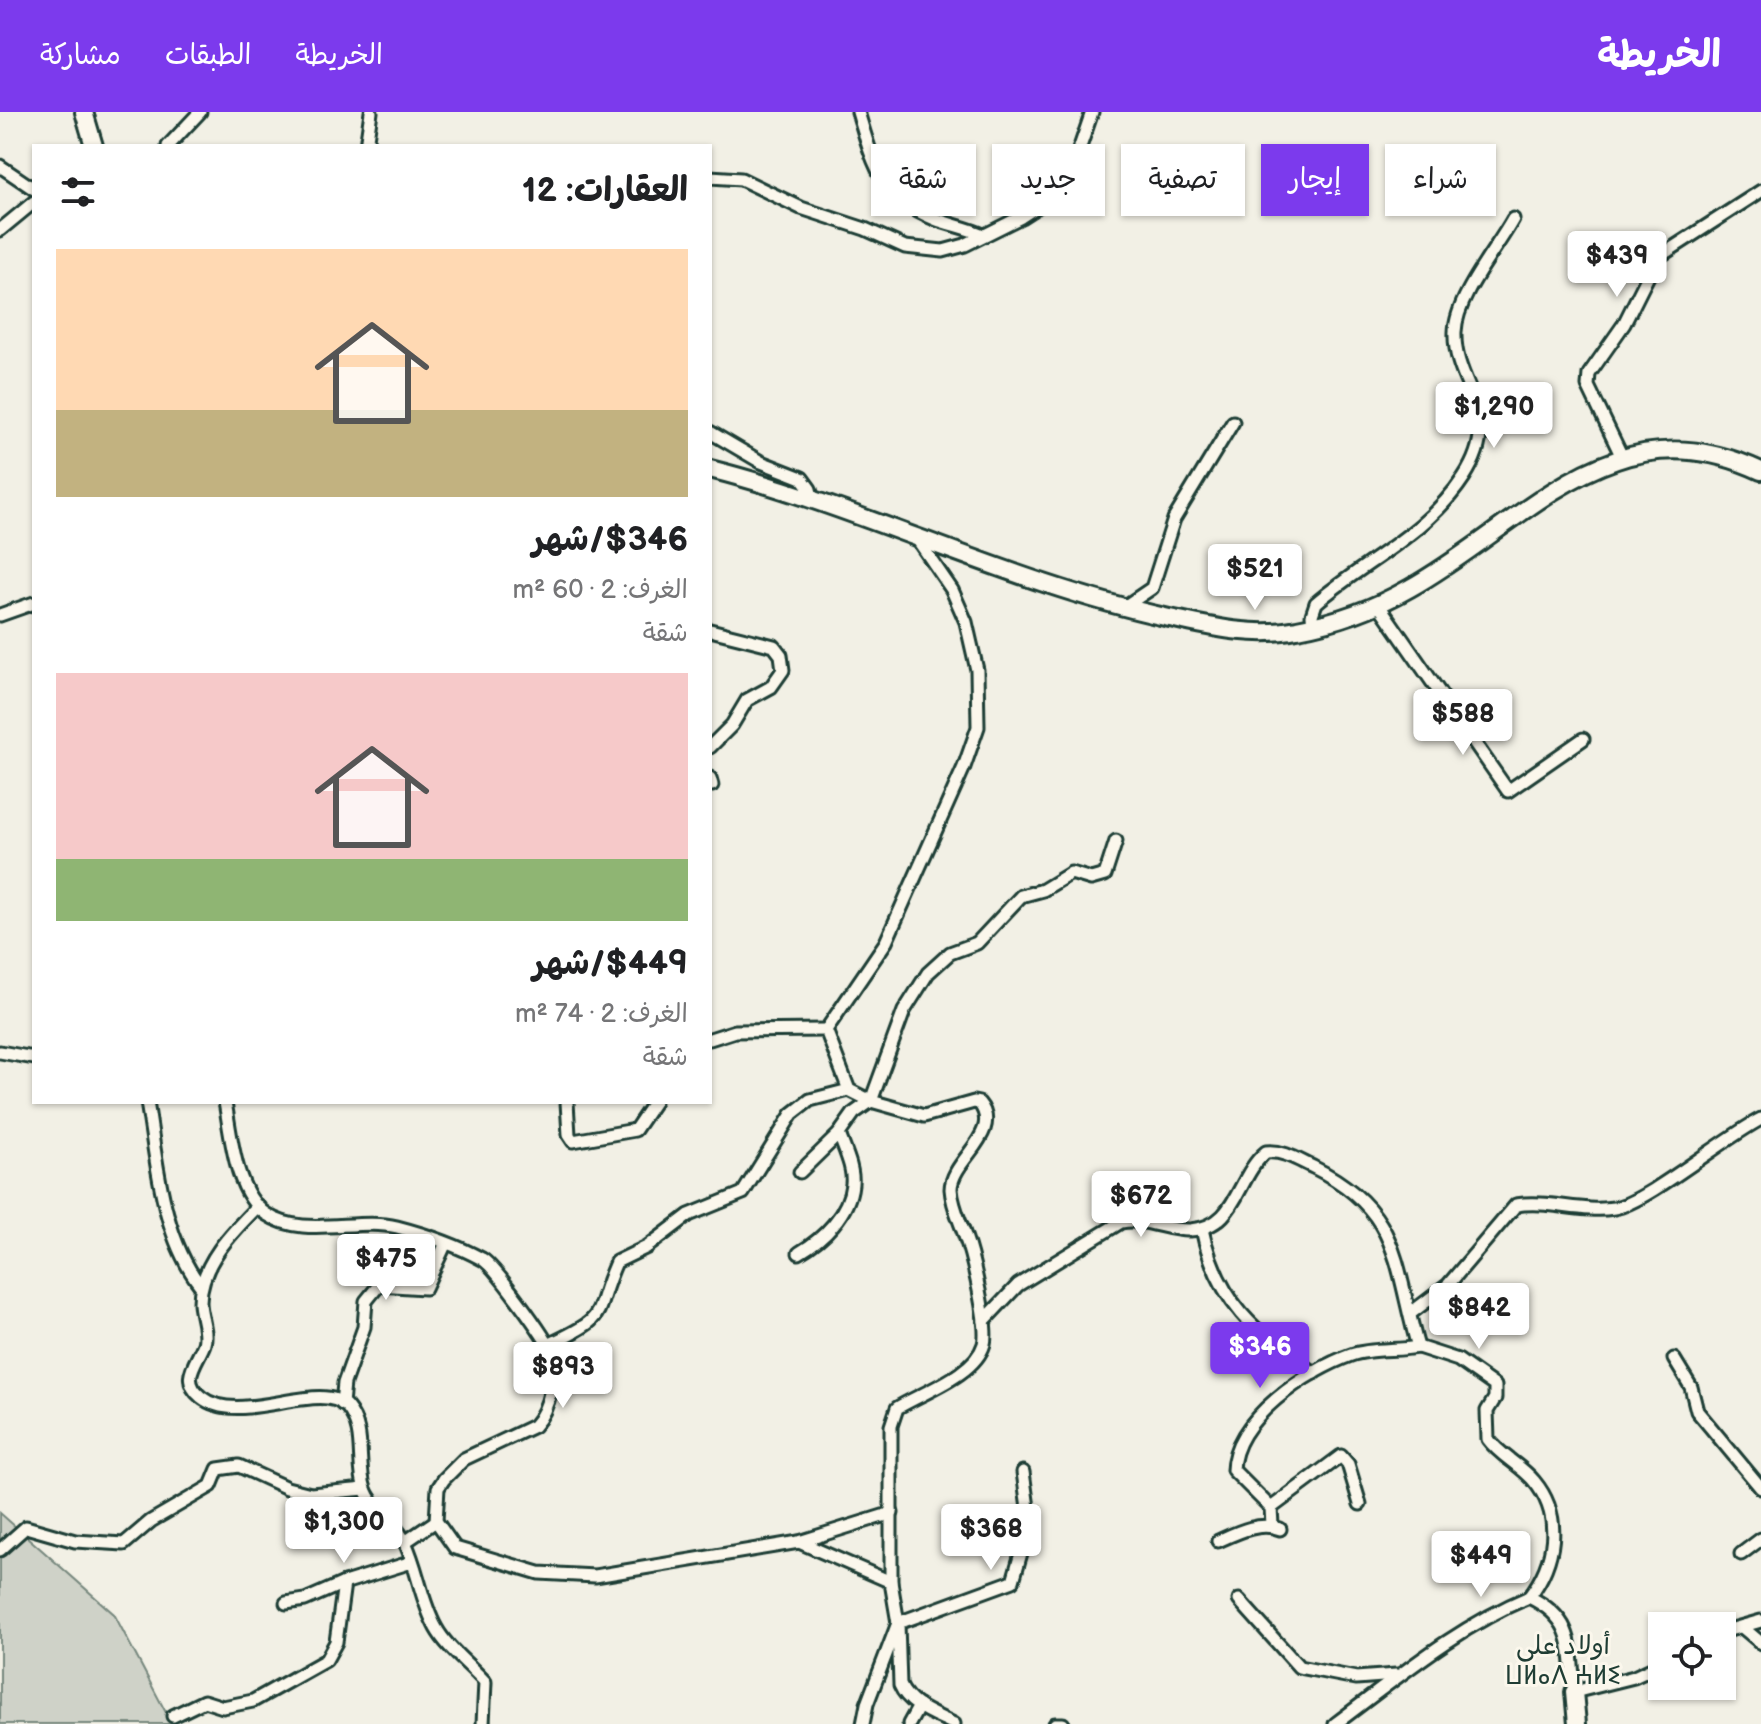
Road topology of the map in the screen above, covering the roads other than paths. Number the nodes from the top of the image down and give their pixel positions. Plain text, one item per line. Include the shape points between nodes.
1 (84, 112) edge
2 (200, 112) edge
3 (371, 112) edge
4 (858, 112) edge
5 (1092, 112) edge
6 (93, 144) edge
7 (170, 144) edge
8 (366, 144) edge
9 (0, 166) edge
10 (712, 177) edge
11 (32, 188) edge
12 (1761, 191) edge
13 (32, 204) edge
14 (1513, 219) dead end
15 (0, 230) edge
16 (983, 235) junction
17 (1233, 422) dead end
18 (712, 433) edge
19 (1622, 457) junction
20 (1758, 465) edge
21 (712, 470) edge
22 (813, 501) junction
23 (917, 539) junction
24 (32, 604) edge
25 (1378, 604) junction
26 (1123, 608) junction
27 (0, 615) edge
28 (1313, 626) junction
29 (712, 630) edge
30 (1583, 739) dead end
31 (712, 745) edge
32 (1116, 841) dead end
33 (826, 1030) junction
34 (712, 1038) edge
35 (0, 1052) edge
36 (32, 1058) edge
37 (849, 1090) junction
38 (871, 1101) junction
39 (147, 1104) edge
40 (225, 1104) edge
41 (567, 1104) edge
42 (653, 1104) edge
43 (1761, 1119) edge
44 (839, 1134) junction
45 (800, 1172) dead end
46 (258, 1206) junction
47 (1202, 1229) junction
48 (445, 1245) junction
49 (799, 1253) dead end
50 (200, 1285) junction
51 (1411, 1313) junction
52 (984, 1321) junction
53 (548, 1345) junction
54 (1418, 1347) junction
55 (1674, 1359) dead end
56 (1314, 1373) junction
57 (342, 1404) junction
58 (1023, 1472) dead end
59 (1761, 1488) edge
60 (365, 1489) junction
61 (1360, 1504) dead end
62 (1271, 1508) junction
63 (892, 1513) junction
64 (436, 1521) junction
65 (1761, 1539) edge
66 (1218, 1541) dead end
67 (405, 1542) junction
68 (799, 1542) junction
69 (0, 1550) edge
70 (1741, 1554) dead end
71 (412, 1562) junction
72 (891, 1582) junction
73 (344, 1583) junction
74 (1529, 1597) junction
75 (1239, 1600) dead end
76 (286, 1603) dead end
77 (1761, 1621) edge
78 (898, 1623) junction
79 (1742, 1627) junction
80 (1736, 1628) edge
81 (1761, 1643) edge
82 (1648, 1670) edge
83 (1396, 1675) junction
84 (1574, 1692) junction
85 (919, 1706) junction
86 (173, 1716) dead end
87 (483, 1724) edge
88 (863, 1724) edge
89 (909, 1724) edge
90 (954, 1724) edge
91 (1055, 1724) edge
92 (1063, 1724) edge
93 (1335, 1724) edge
94 (1577, 1724) edge

1 - 6 street
2 - 7 street
3 - 8 street
4 - 16 street via 883,183 932,218
5 - 16 street via 1066,188
9 - 11 street
10 - 16 street via 741,179 801,208 925,252 965,245
12 - 19 street via 1657,258 1624,324 1589,374 1588,386
13 - 15 street
14 - 28 street via 1470,288 1455,329 1456,347 1481,418 1475,455 1465,476 1426,523 1316,603
17 - 26 street via 1174,519 1152,588
18 - 22 street via 802,478
19 - 20 street via 1681,449
19 - 25 street via 1568,479 1412,587
21 - 22 street
22 - 23 street
23 - 26 street
23 - 33 street via 966,622 977,670 978,727 886,942
24 - 27 street
25 - 28 street
25 - 30 street via 1508,791
26 - 28 street via 1230,631
29 - 31 street via 774,646 783,670 771,687 747,700
32 - 38 street via 1105,875 1091,879 1071,873 1021,896 977,943 950,953 928,973 904,1011
33 - 34 street via 735,1031
33 - 37 street
35 - 36 street
37 - 38 street
37 - 53 street via 810,1100 792,1114 743,1193 689,1215 647,1247 616,1262 597,1317
38 - 44 street
38 - 52 street via 924,1116 969,1102 983,1108 984,1130 952,1180 951,1191
39 - 50 street via 170,1217 185,1262
40 - 46 street via 241,1174
41 - 42 street via 570,1138 586,1141 635,1130
43 - 51 street via 1641,1197 1615,1208 1516,1205 1448,1285
44 - 45 street
44 - 49 street via 852,1179 849,1195 824,1236
46 - 48 street via 289,1222 389,1225
46 - 50 street via 230,1236
47 - 51 street via 1225,1215 1262,1156 1284,1153 1339,1181 1373,1214 1398,1258
47 - 52 street via 1121,1222 1018,1285
47 - 56 street via 1217,1280 1232,1302 1262,1337
48 - 53 street via 493,1267
48 - 57 street via 425,1288 379,1285 369,1294
50 - 57 street via 204,1342 190,1370 193,1388 204,1399 223,1409 320,1399
51 - 54 street
52 - 63 street via 984,1344 973,1361 893,1415
53 - 64 street via 553,1371 541,1419 452,1469 438,1488
54 - 56 street via 1352,1355
54 - 74 street via 1458,1360 1495,1386 1487,1411 1488,1439 1535,1481 1553,1525 1550,1558
55 - 59 street via 1691,1387 1697,1411
56 - 62 street via 1256,1419 1233,1464
57 - 60 street via 359,1436
58 - 78 street via 1030,1522 1013,1581
60 - 67 street
60 - 69 street via 301,1492 236,1466 218,1469 211,1486 151,1521 124,1544 75,1541 29,1527
61 - 62 street via 1348,1464 1339,1456
62 - 66 street via 1276,1527
63 - 68 street
63 - 72 street
64 - 67 street
64 - 68 street via 455,1548 512,1567 569,1575 617,1574
65 - 70 street
67 - 71 street
68 - 72 street
71 - 73 street
71 - 87 street via 437,1630 485,1682
72 - 78 street
73 - 76 street
73 - 86 street via 336,1642 326,1660 253,1701 223,1707 204,1701
74 - 83 street via 1492,1613
74 - 84 street via 1548,1606 1566,1628
75 - 83 street via 1299,1667 1356,1678
77 - 79 street
78 - 85 street via 900,1685
78 - 88 street
79 - 80 street
79 - 81 street
82 - 84 street
83 - 93 street
84 - 94 street
85 - 89 street
85 - 90 street
91 - 92 street

